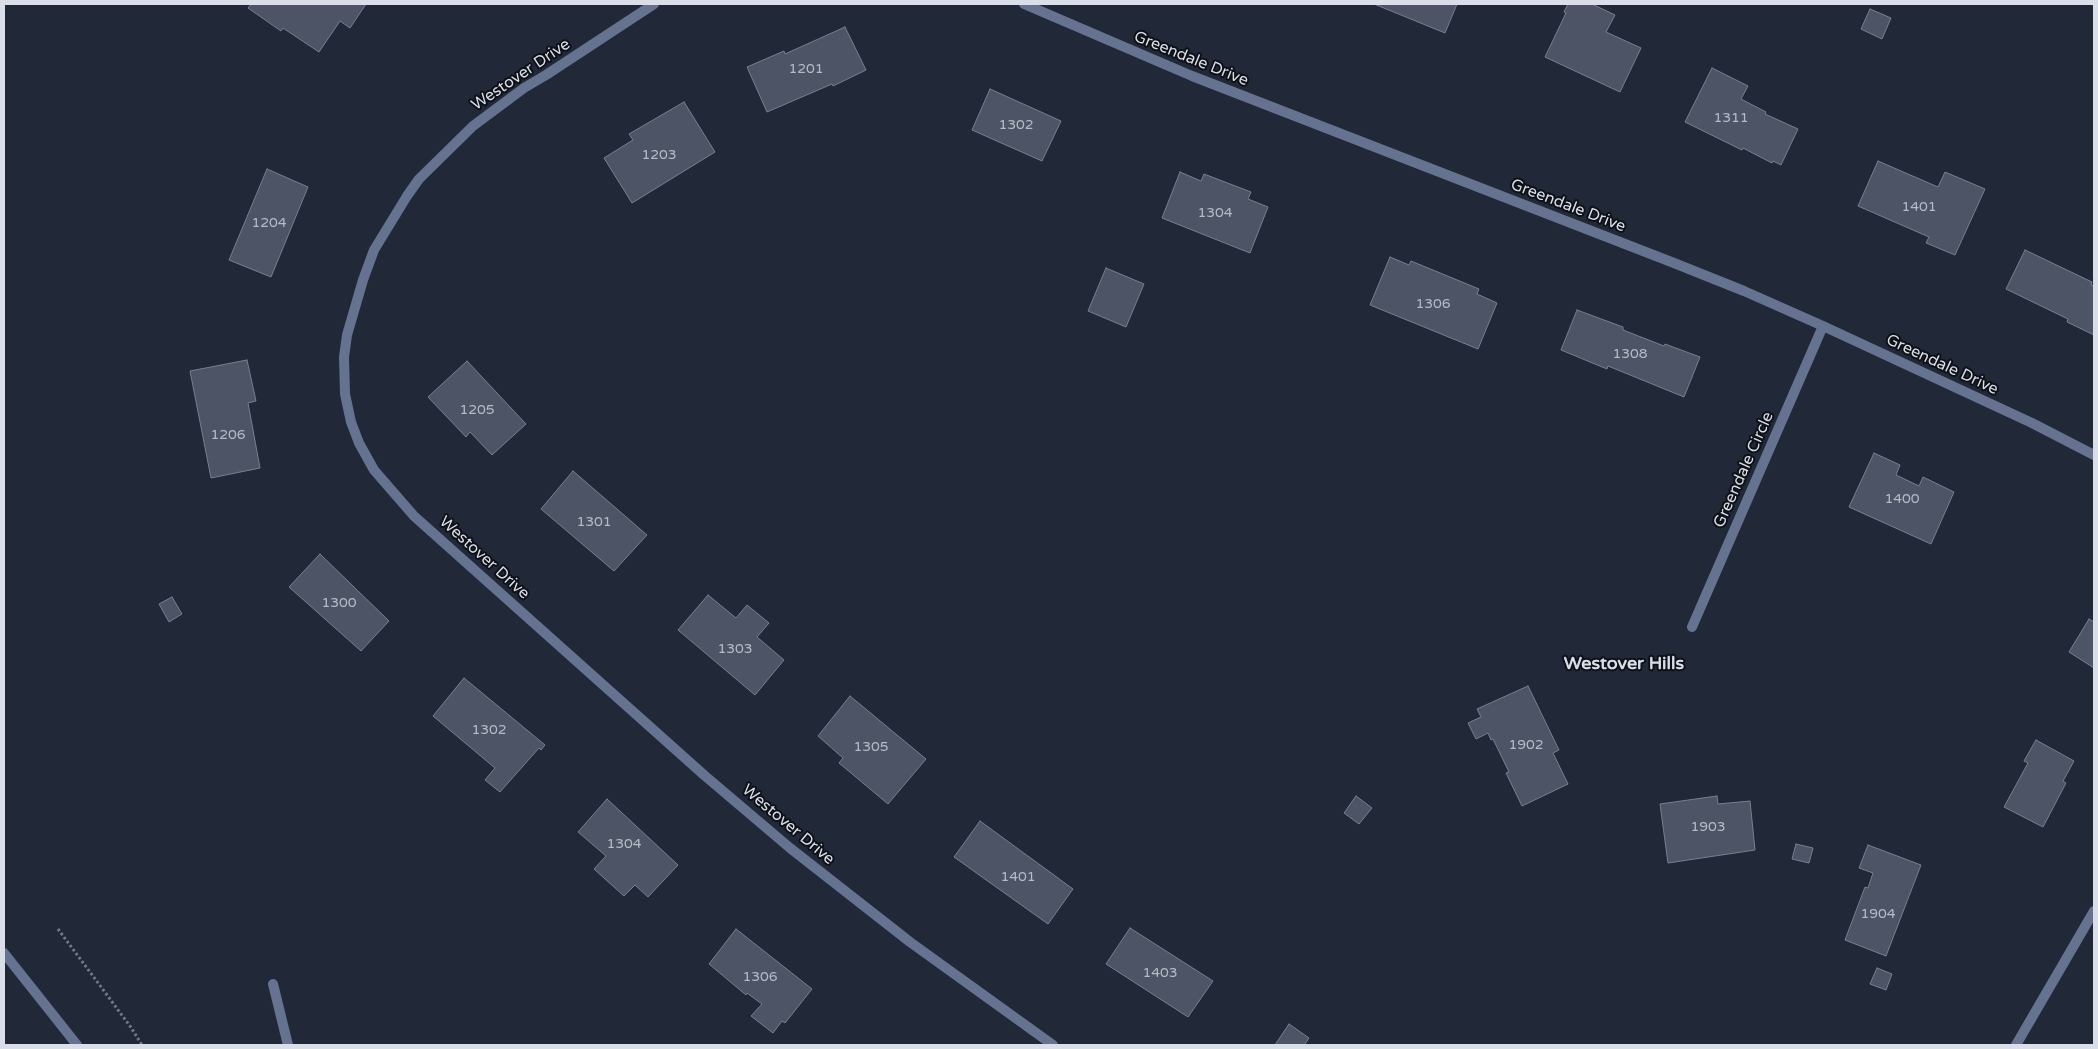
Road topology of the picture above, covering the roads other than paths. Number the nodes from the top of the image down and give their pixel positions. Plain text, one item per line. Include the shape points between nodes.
1 (654, 4) edge
2 (1024, 4) edge
3 (1823, 326) junction
4 (2094, 455) edge
5 (1692, 627) dead end
6 (2094, 911) edge
7 (4, 953) edge
8 (272, 984) dead end
9 (77, 1045) edge
10 (288, 1045) edge
11 (1053, 1045) edge
12 (2016, 1045) edge

1 - 11 street, Westover Drive via 524,88 474,126 419,179 407,196 374,250 347,335 344,357 346,401 359,444 374,470 414,516 704,775 902,936
2 - 3 street, Greendale Drive via 1192,76 1674,262
3 - 4 street, Greendale Drive
3 - 5 street, Greendale Circle
6 - 12 street
7 - 9 street
8 - 10 street

